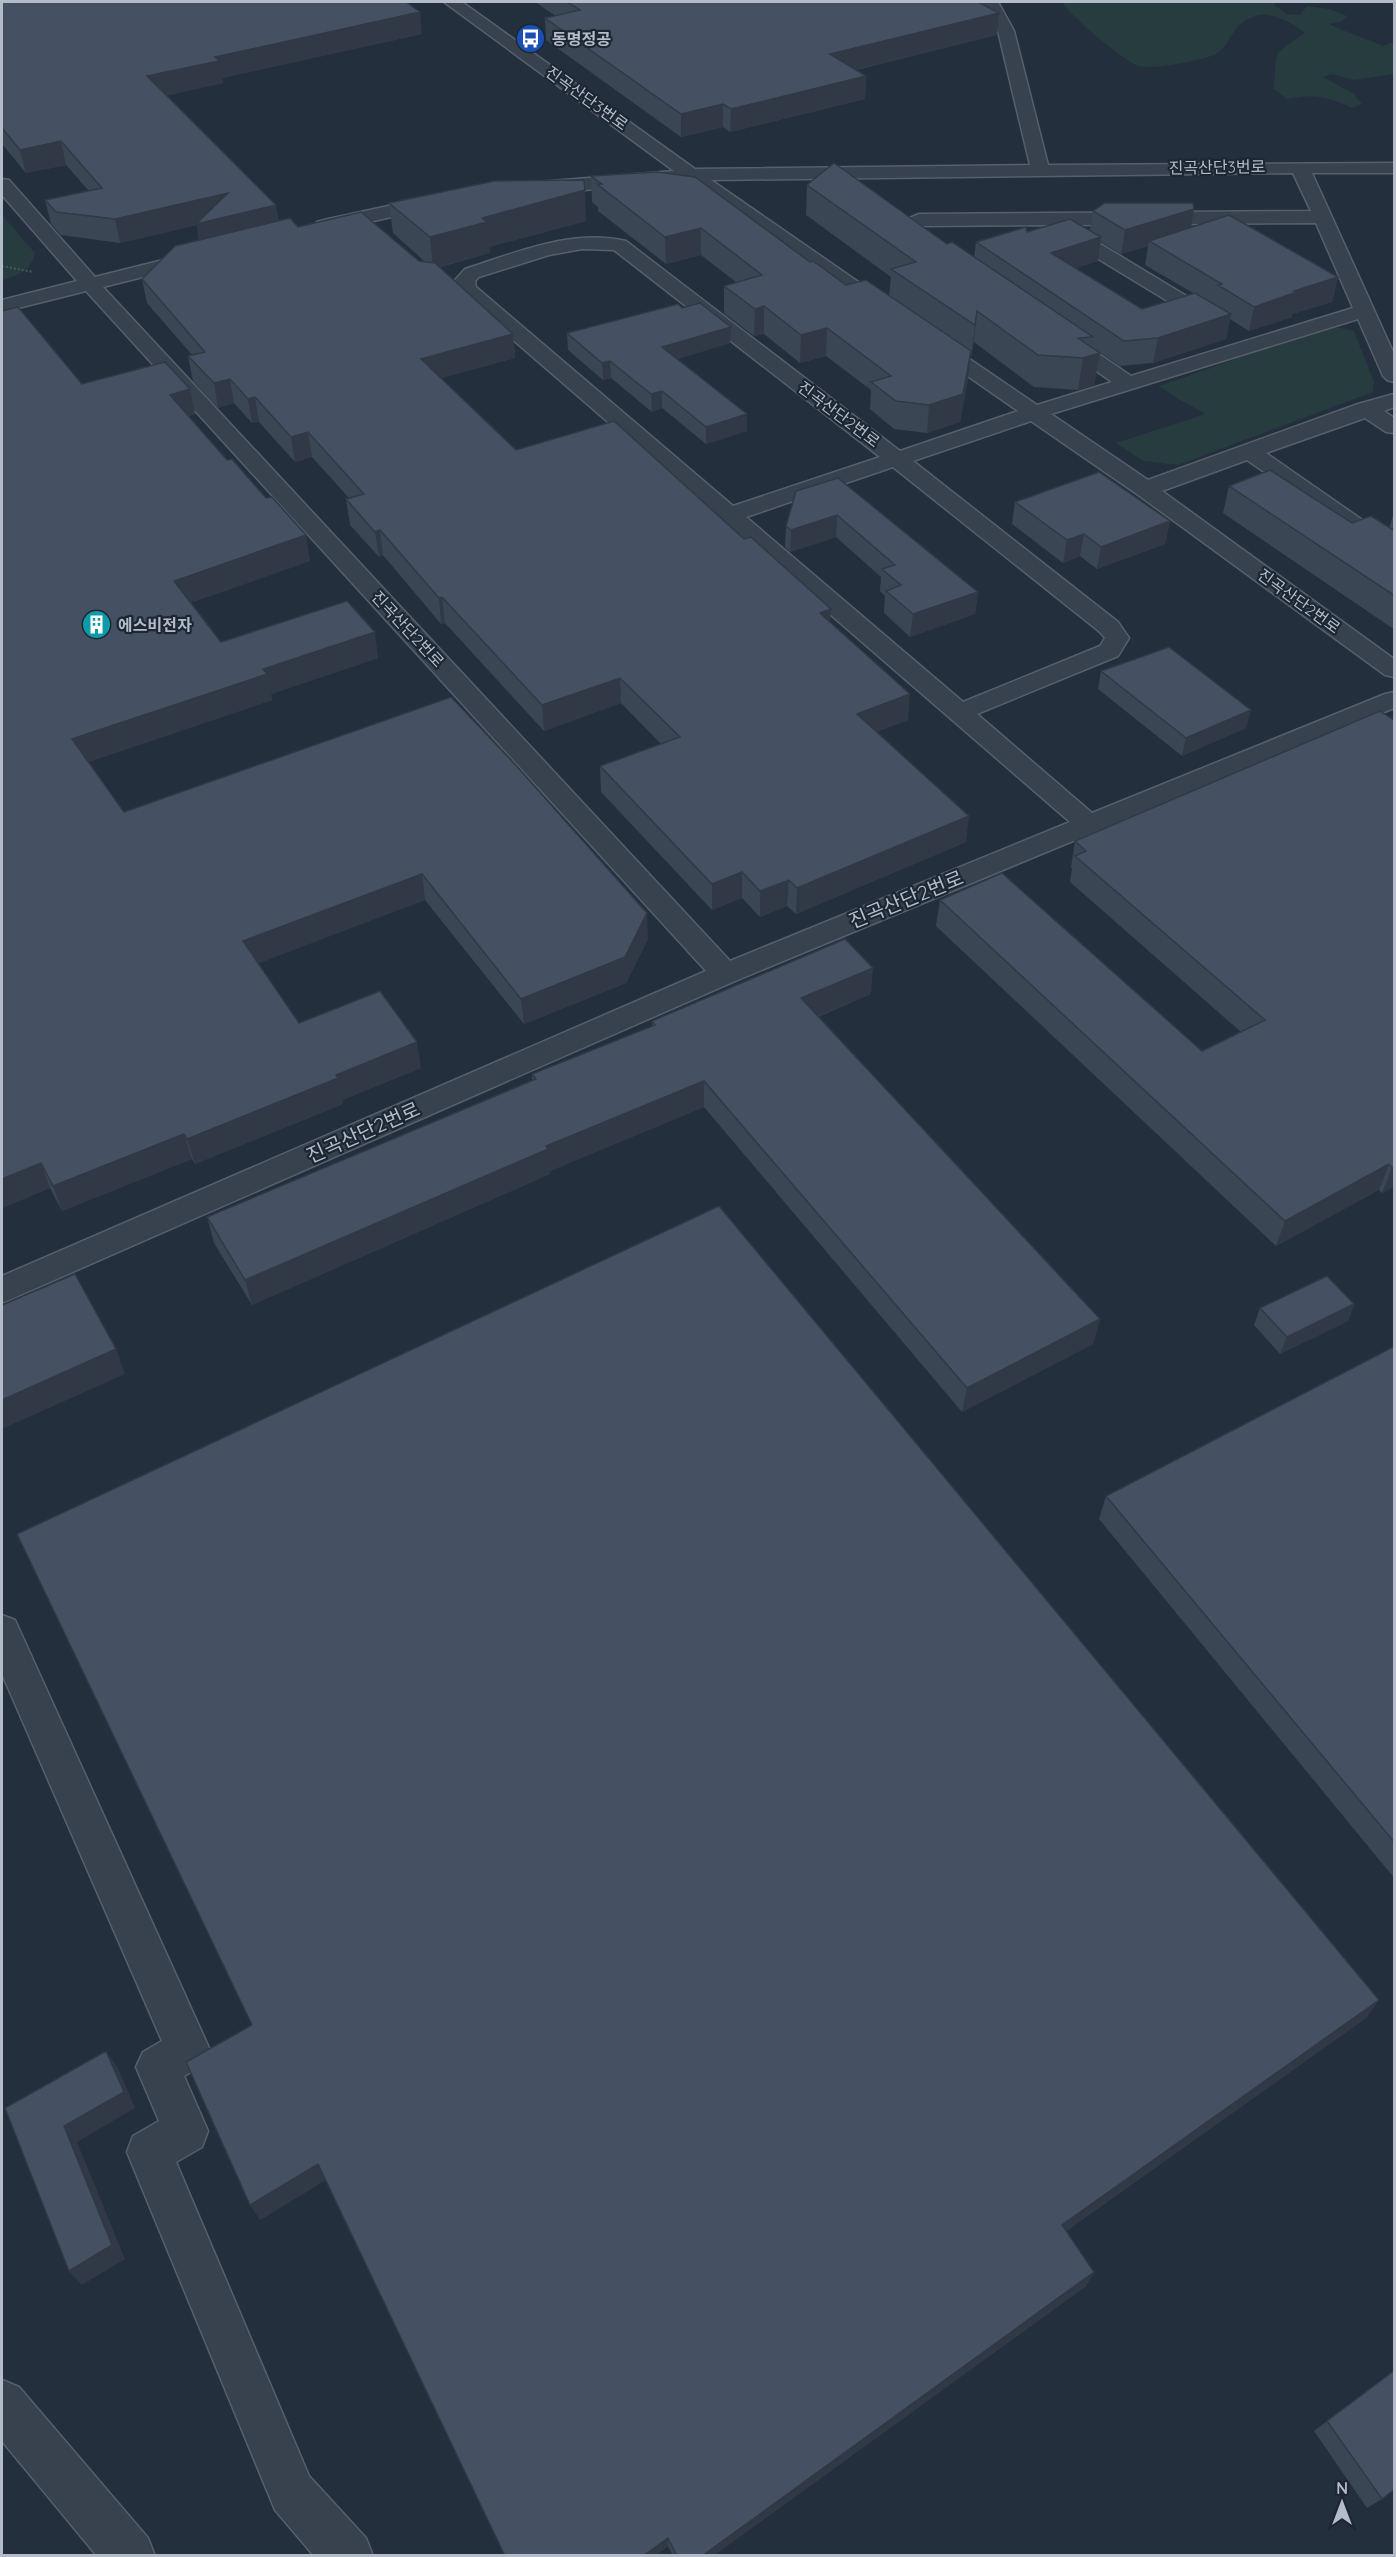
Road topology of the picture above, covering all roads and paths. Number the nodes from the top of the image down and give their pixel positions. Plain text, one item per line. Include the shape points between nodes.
1 (452, 2) edge
2 (990, 2) edge
3 (1300, 167) junction
4 (1395, 168) edge
5 (1040, 169) junction
6 (691, 175) junction
7 (2, 184) edge
8 (515, 190) edge
9 (450, 200) edge
10 (359, 217) junction
11 (1211, 217) junction
12 (1324, 217) junction
13 (1046, 219) junction
14 (375, 231) edge
15 (303, 232) edge
16 (1242, 235) edge
17 (213, 254) edge
18 (945, 259) edge
19 (442, 279) edge
20 (465, 280) junction
21 (1333, 282) dead end
22 (91, 283) junction
23 (1353, 287) junction
24 (2, 306) edge
25 (1364, 311) junction
26 (1050, 330) edge
27 (1252, 344) junction
28 (1395, 376) edge
29 (1129, 384) junction
30 (1395, 400) edge
31 (1366, 409) junction
32 (1033, 413) junction
33 (1395, 427) edge
34 (1250, 452) junction
35 (898, 460) junction
36 (1145, 489) junction
37 (730, 515) junction
38 (1395, 552) edge
39 (1395, 670) edge
40 (1395, 699) edge
41 (960, 711) junction
42 (1088, 824) junction
43 (725, 974) junction
44 (2, 1290) edge
45 (2, 1632) edge
46 (2, 2404) edge
47 (129, 2556) edge
48 (348, 2556) edge

1 - 6 street, 진곡산단3번로
2 - 5 street via 1006,31
3 - 4 street, 진곡산단3번로
3 - 5 street, 진곡산단3번로
3 - 12 street
5 - 6 street, 진곡산단3번로
6 - 8 street, 진곡산단3번로
6 - 32 street, 진곡산단2번로
7 - 22 street
9 - 10 street
10 - 14 street
10 - 15 street
11 - 12 street
11 - 13 street
11 - 16 street
12 - 23 street
13 - 18 street via 919,220 905,227 906,233
13 - 27 street
17 - 22 street
19 - 20 street
20 - 35 street, 진곡산단2번로 via 472,273 580,242 618,245
20 - 37 street via 466,289
21 - 23 street
22 - 24 street
22 - 43 street, 진곡산단2번로
23 - 25 street
25 - 27 street, 진곡산단2번로
25 - 28 street
26 - 29 street
27 - 29 street, 진곡산단2번로
29 - 32 street, 진곡산단2번로
30 - 31 street
31 - 33 street
31 - 34 street
32 - 35 street, 진곡산단2번로
32 - 36 street, 진곡산단2번로
34 - 36 street
34 - 38 street
35 - 37 street, 진곡산단2번로
35 - 41 street, 진곡산단2번로 via 1109,627 1117,638 1109,651
36 - 39 street, 진곡산단2번로
37 - 41 street
40 - 42 street, 진곡산단2번로
41 - 42 street
42 - 43 street, 진곡산단2번로
43 - 44 street, 진곡산단2번로
45 - 48 street via 188,2050 158,2067 186,2131 149,2152 292,2493
46 - 47 street

